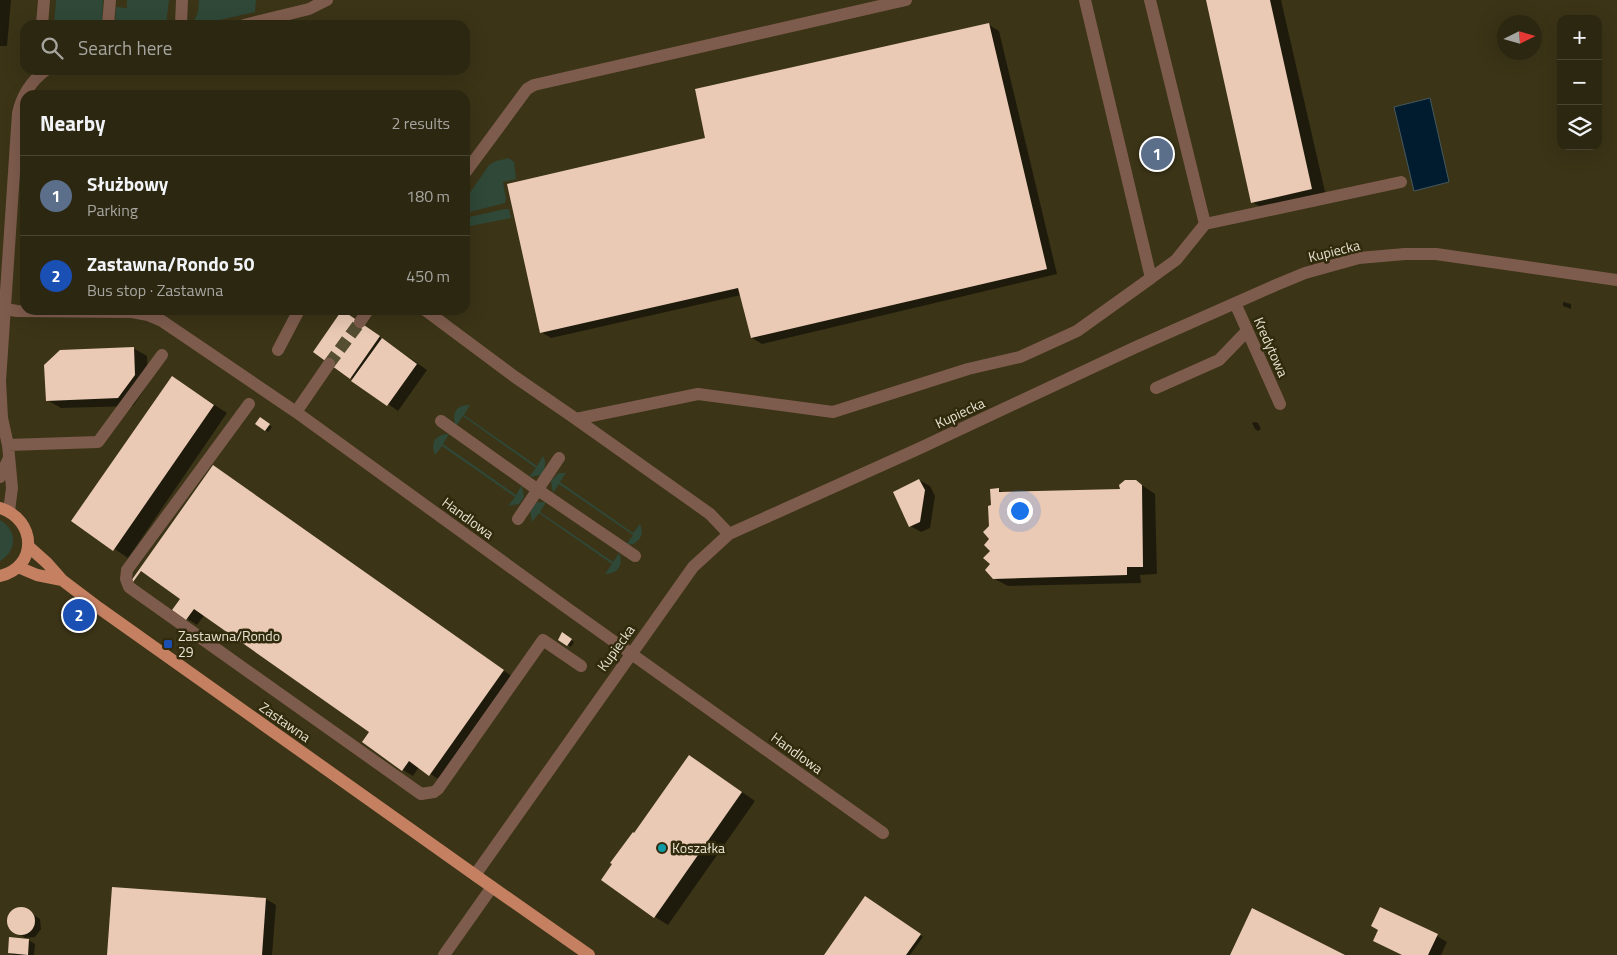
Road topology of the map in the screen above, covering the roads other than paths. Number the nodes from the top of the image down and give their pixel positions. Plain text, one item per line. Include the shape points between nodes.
1 (44, 0) edge
2 (110, 0) edge
3 (182, 0) edge
4 (327, 0) edge
5 (906, 0) edge
6 (1086, 0) edge
7 (1150, 0) edge
8 (312, 4) edge
9 (42, 20) edge
10 (108, 20) edge
11 (181, 20) edge
12 (260, 20) edge
13 (39, 75) edge
14 (27, 90) edge
15 (20, 107) edge
16 (470, 166) edge
17 (1401, 182) dead end
18 (1206, 224) junction
19 (1151, 278) junction
20 (1617, 280) edge
21 (1235, 303) junction
22 (5, 310) junction
23 (20, 310) edge
24 (148, 315) edge
25 (296, 315) edge
26 (365, 315) edge
27 (432, 315) edge
28 (360, 322) tunnel mouth
29 (1247, 331) junction
30 (278, 350) dead end
31 (162, 355) dead end
32 (329, 364) tunnel mouth
33 (1156, 388) dead end
34 (249, 404) dead end
35 (1280, 404) dead end
36 (296, 412) junction
37 (1, 418) edge
38 (576, 418) junction
39 (442, 421) dead end
40 (8, 452) junction
41 (559, 458) dead end
42 (0, 477) edge
43 (538, 490) junction
44 (5, 509) edge
45 (518, 519) dead end
46 (729, 534) junction
47 (28, 546) junction
48 (634, 556) dead end
49 (18, 567) junction
50 (0, 576) edge
51 (62, 580) junction
52 (631, 653) junction
53 (581, 666) dead end
54 (883, 833) dead end
55 (474, 875) junction
56 (492, 887) junction
57 (444, 955) edge
58 (589, 955) edge

1 - 9 street
2 - 10 street
3 - 11 street
4 - 8 street
5 - 16 street via 534,85
6 - 19 street
7 - 18 street
8 - 12 street
13 - 14 street
15 - 22 street
17 - 18 street
18 - 19 street via 1176,260
19 - 38 street via 1077,331 1020,357 968,369 833,412 698,394
20 - 21 street, Kupiecka via 1436,254 1405,254 1334,264 1276,284
21 - 29 street, Kredytowa
21 - 46 street, Kupiecka
22 - 23 street, Handlowa
22 - 37 street
24 - 36 street, Handlowa via 162,321
25 - 30 street
26 - 28 street
27 - 38 street
29 - 33 street via 1219,360
29 - 35 street, Kredytowa
31 - 40 street via 98,442
32 - 36 street
34 - 53 street via 127,570 126,579 130,587 421,794 438,789 542,640
36 - 52 street, Handlowa
37 - 40 street
38 - 46 street via 710,514
39 - 43 street
40 - 42 street
40 - 44 street via 12,488
41 - 43 street
43 - 45 street
43 - 48 street
44 - 47 main road via 20,520 27,532
46 - 52 street, Kupiecka via 693,567
47 - 49 main road
47 - 51 main road, Zastawna
49 - 50 main road
49 - 51 main road, Zastawna
51 - 55 main road, Zastawna
52 - 54 street, Handlowa
52 - 55 street, Kupiecka
55 - 56 main road, Zastawna
56 - 57 street
56 - 58 main road, Zastawna

